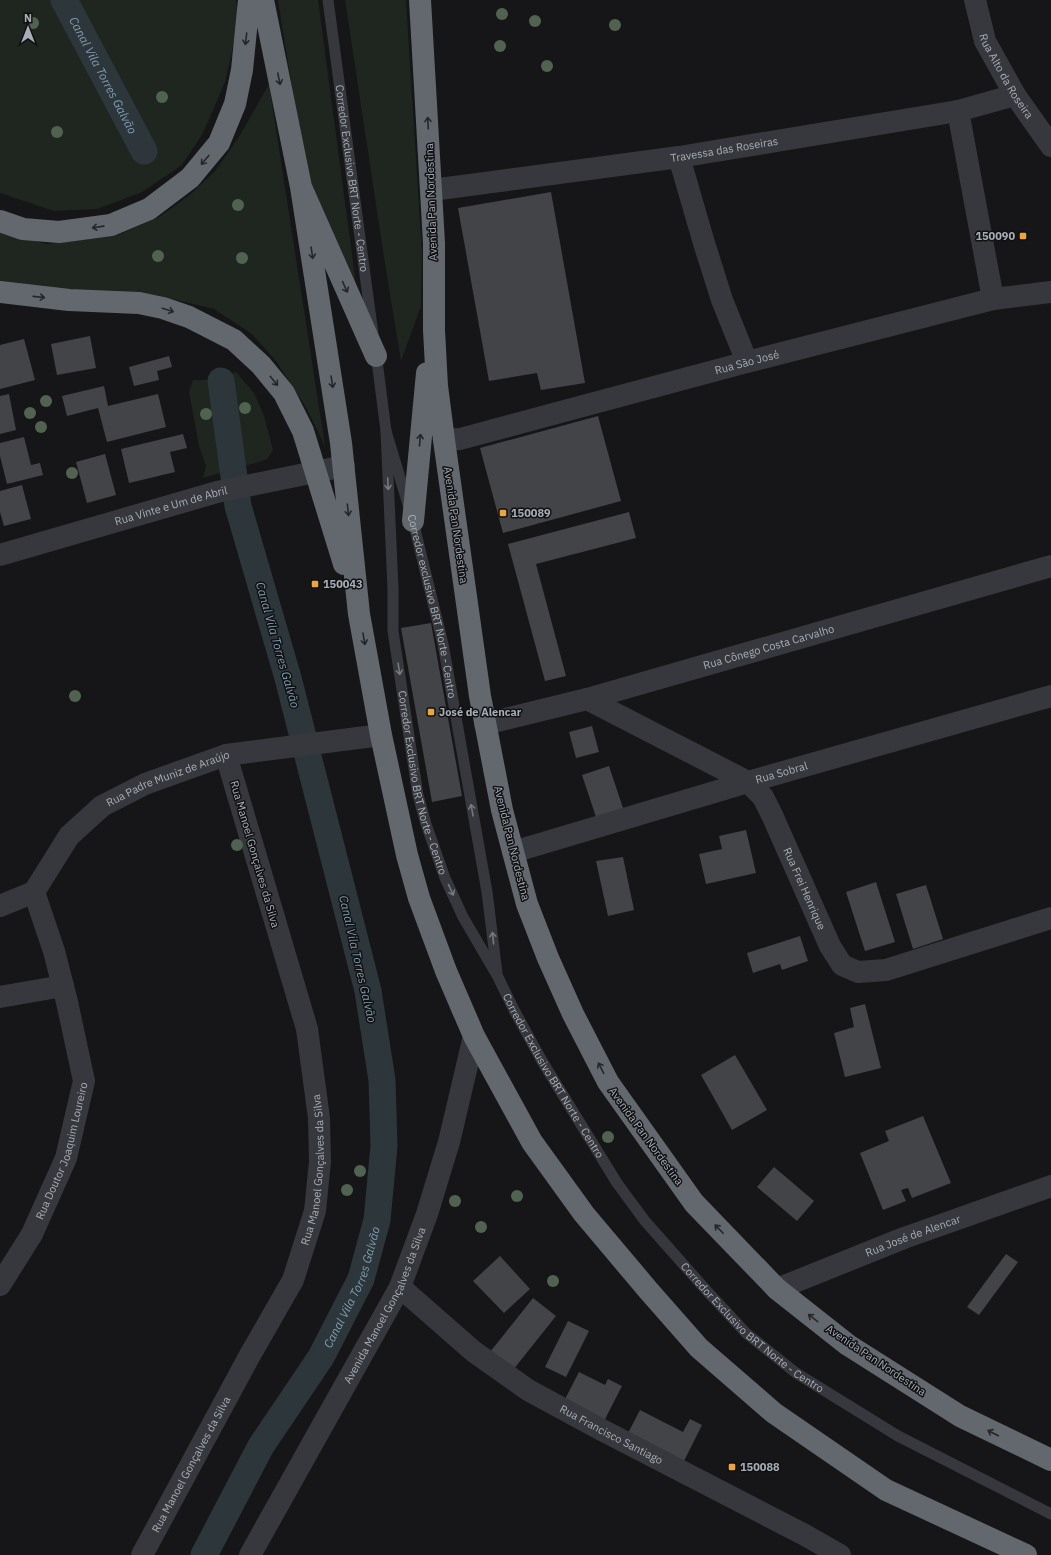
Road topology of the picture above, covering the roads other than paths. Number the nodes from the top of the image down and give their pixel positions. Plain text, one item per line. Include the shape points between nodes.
1 (249, 0) edge
2 (263, 0) edge
3 (328, 0) edge
4 (420, 0) edge
5 (975, 0) edge
6 (1015, 95) junction
7 (958, 111) junction
8 (1051, 146) edge
9 (679, 157) junction
10 (301, 187) junction
11 (432, 190) junction
12 (0, 220) edge
13 (0, 292) edge
14 (1051, 292) edge
15 (993, 299) junction
16 (434, 330) junction
17 (376, 356) junction
18 (747, 362) junction
19 (386, 431) junction
20 (444, 440) junction
21 (344, 466) junction
22 (317, 472) junction
23 (413, 521) junction
24 (0, 554) edge
25 (1051, 566) edge
26 (359, 614) junction
27 (1051, 696) edge
28 (586, 699) junction
29 (485, 724) junction
30 (381, 735) junction
31 (226, 756) junction
32 (748, 782) junction
33 (513, 852) junction
34 (34, 892) junction
35 (0, 906) edge
36 (1051, 918) edge
37 (498, 977) junction
38 (63, 986) junction
39 (0, 997) edge
40 (474, 1036) junction
41 (1051, 1186) edge
42 (0, 1285) edge
43 (400, 1287) junction
44 (777, 1289) junction
45 (1051, 1460) edge
46 (1051, 1514) edge
47 (142, 1555) edge
48 (250, 1555) edge
49 (840, 1555) edge
50 (1026, 1555) edge

1 -> 12 highway via 242,70 235,104 219,143 190,178 149,209 111,225 59,232 23,229
2 -> 10 highway
3 - 17 lane, Corredor Exclusivo BRT Norte - Centro
11 -> 4 highway, Avenida Pan Nordestina
5 - 6 street, Rua Alto da Roseira via 985,41
6 - 7 street, Travessa das Roseiras
6 - 8 street, Rua Alto da Roseira
7 - 9 street, Travessa das Roseiras
7 - 15 street
9 - 11 street, Travessa das Roseiras
9 - 18 street via 722,300
10 -> 17 highway
10 -> 21 highway
11 - 16 highway, Avenida Pan Nordestina
13 -> 22 highway via 163,308 188,317 234,340 261,365 284,393 303,431
14 - 15 street, Rua São José
15 - 18 street, Rua São José
16 - 20 highway, Avenida Pan Nordestina via 437,386
23 -> 16 highway
17 - 19 lane, Corredor exclusivo BRT Norte - Centro
18 - 20 street, Rua São José via 460,439
19 - 23 lane, Corredor exclusivo BRT Norte - Centro
19 -> 37 lane, Corredor Exclusivo BRT Norte - Centro via 394,631 418,795 445,878
20 - 29 highway, Avenida Pan Nordestina
21 - 22 street, Rua Vinte e Um de Abril
21 -> 26 highway
22 - 24 street, Rua Vinte e Um de Abril via 217,492
22 - 26 highway
37 -> 23 lane, Corredor exclusivo BRT Norte - Centro via 487,892 443,644
25 - 28 street, Rua Cônego Costa Carvalho
26 -> 30 highway
27 - 32 street, Rua Sobral
28 - 29 street, Rua Cônego Costa Carvalho
28 - 32 street, Rua Frei Henrique
29 - 33 highway, Avenida Pan Nordestina
30 - 31 street, Rua Padre Muniz de Araújo
30 - 40 highway via 419,898
31 - 34 street, Rua Padre Muniz de Araújo via 145,784 102,806 69,836
31 - 47 street, Rua Manoel Gonçalves da Silva via 307,1029 319,1118 320,1161 315,1211 293,1280
32 - 33 street, Rua Sobral
32 - 36 street, Rua Frei Henrique via 763,797 830,946 842,965 858,972 886,970
44 -> 33 highway, Avenida Pan Nordestina via 694,1203 608,1082 548,958 527,904
34 - 35 street
34 - 38 street, Rua Doutor Joaquim Loureiro
37 - 46 lane, Corredor Exclusivo BRT Norte - Centro via 542,1062 645,1222 746,1333 796,1373 898,1436
38 - 39 street
38 - 42 street, Rua Doutor Joaquim Loureiro via 84,1082 66,1158 32,1234
40 - 43 street, Avenida Manoel Gonçalves da Silva via 449,1142 427,1214
40 - 50 highway via 532,1142 584,1214 698,1348 774,1413 886,1490
41 - 44 street, Rua José de Alencar via 904,1238
43 - 48 street, Avenida Manoel Gonçalves da Silva
43 - 49 street, Rua Francisco Santiago via 473,1351 528,1390
45 -> 44 highway, Avenida Pan Nordestina via 960,1416 848,1345

